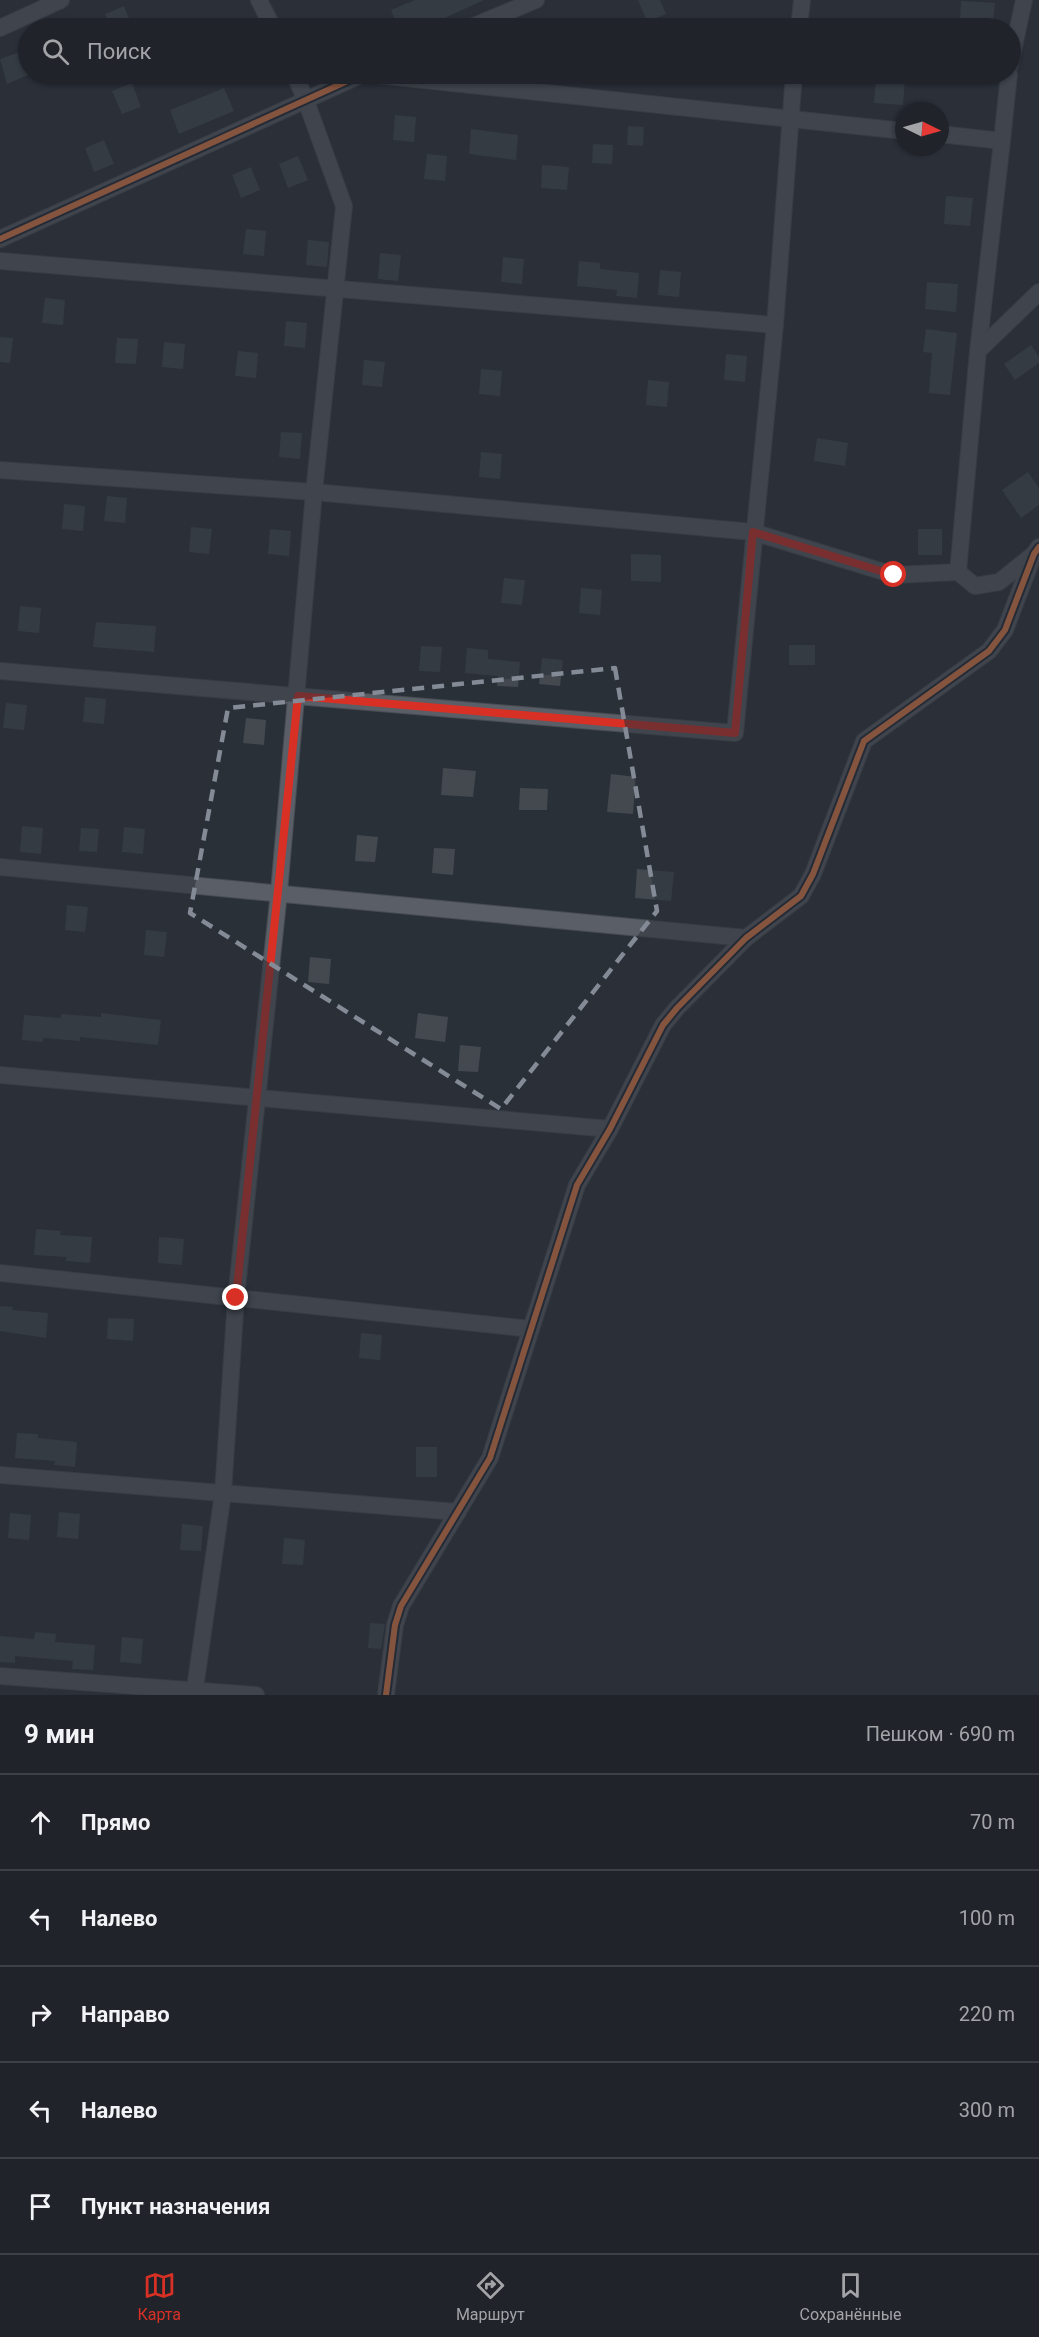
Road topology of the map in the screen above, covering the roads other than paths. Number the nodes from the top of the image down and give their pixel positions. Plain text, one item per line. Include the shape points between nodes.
1 (61, 0) edge
2 (259, 0) edge
3 (536, 0) edge
4 (802, 0) edge
5 (1024, 0) edge
6 (22, 18) edge
7 (268, 18) edge
8 (493, 18) edge
9 (800, 18) edge
10 (1020, 18) edge
11 (18, 20) edge
12 (0, 28) edge
13 (299, 84) edge
14 (339, 84) edge
15 (464, 84) edge
16 (793, 84) edge
17 (1008, 84) edge
18 (305, 98) junction
19 (790, 118) junction
20 (895, 129) edge
21 (949, 135) edge
22 (1002, 141) junction
23 (0, 239) edge
24 (0, 261) edge
25 (335, 288) junction
26 (1039, 292) edge
27 (775, 325) junction
28 (978, 351) junction
29 (0, 470) edge
30 (314, 492) junction
31 (753, 532) junction
32 (1036, 550) edge
33 (958, 572) junction
34 (0, 671) edge
35 (298, 696) junction
36 (0, 867) edge
37 (279, 891) junction
38 (746, 938) junction
39 (0, 1076) edge
40 (255, 1098) junction
41 (610, 1129) junction
42 (0, 1273) edge
43 (236, 1298) junction
44 (531, 1329) junction
45 (0, 1475) edge
46 (222, 1493) junction
47 (458, 1512) junction
48 (0, 1676) edge
49 (194, 1693) edge
50 (256, 1695) edge
51 (386, 1695) edge

1 - 6 street
2 - 7 street
3 - 8 street
4 - 9 street
5 - 10 street
11 - 12 street
13 - 18 street
14 - 18 street
15 - 19 street
16 - 19 street
17 - 22 street
18 - 23 street
18 - 25 street via 344,206
19 - 20 street
19 - 27 street
21 - 22 street
22 - 28 street
24 - 25 street
25 - 27 street
25 - 30 street
26 - 28 street
27 - 31 street
28 - 33 street
29 - 30 street
30 - 31 street
30 - 35 street
31 - 33 street via 894,575
31 - 35 street via 735,733
32 - 33 street via 999,582 975,586
32 - 38 street via 1005,630 989,651 864,741 801,896
34 - 35 street
35 - 37 street
36 - 37 street
37 - 38 street
37 - 40 street
38 - 41 street via 663,1025
39 - 40 street
40 - 41 street
40 - 43 street
41 - 44 street via 577,1185
42 - 43 street
43 - 44 street
43 - 46 street
44 - 47 street via 490,1458
45 - 46 street
46 - 47 street
46 - 49 street
47 - 51 street via 401,1606
48 - 49 street
49 - 50 street

